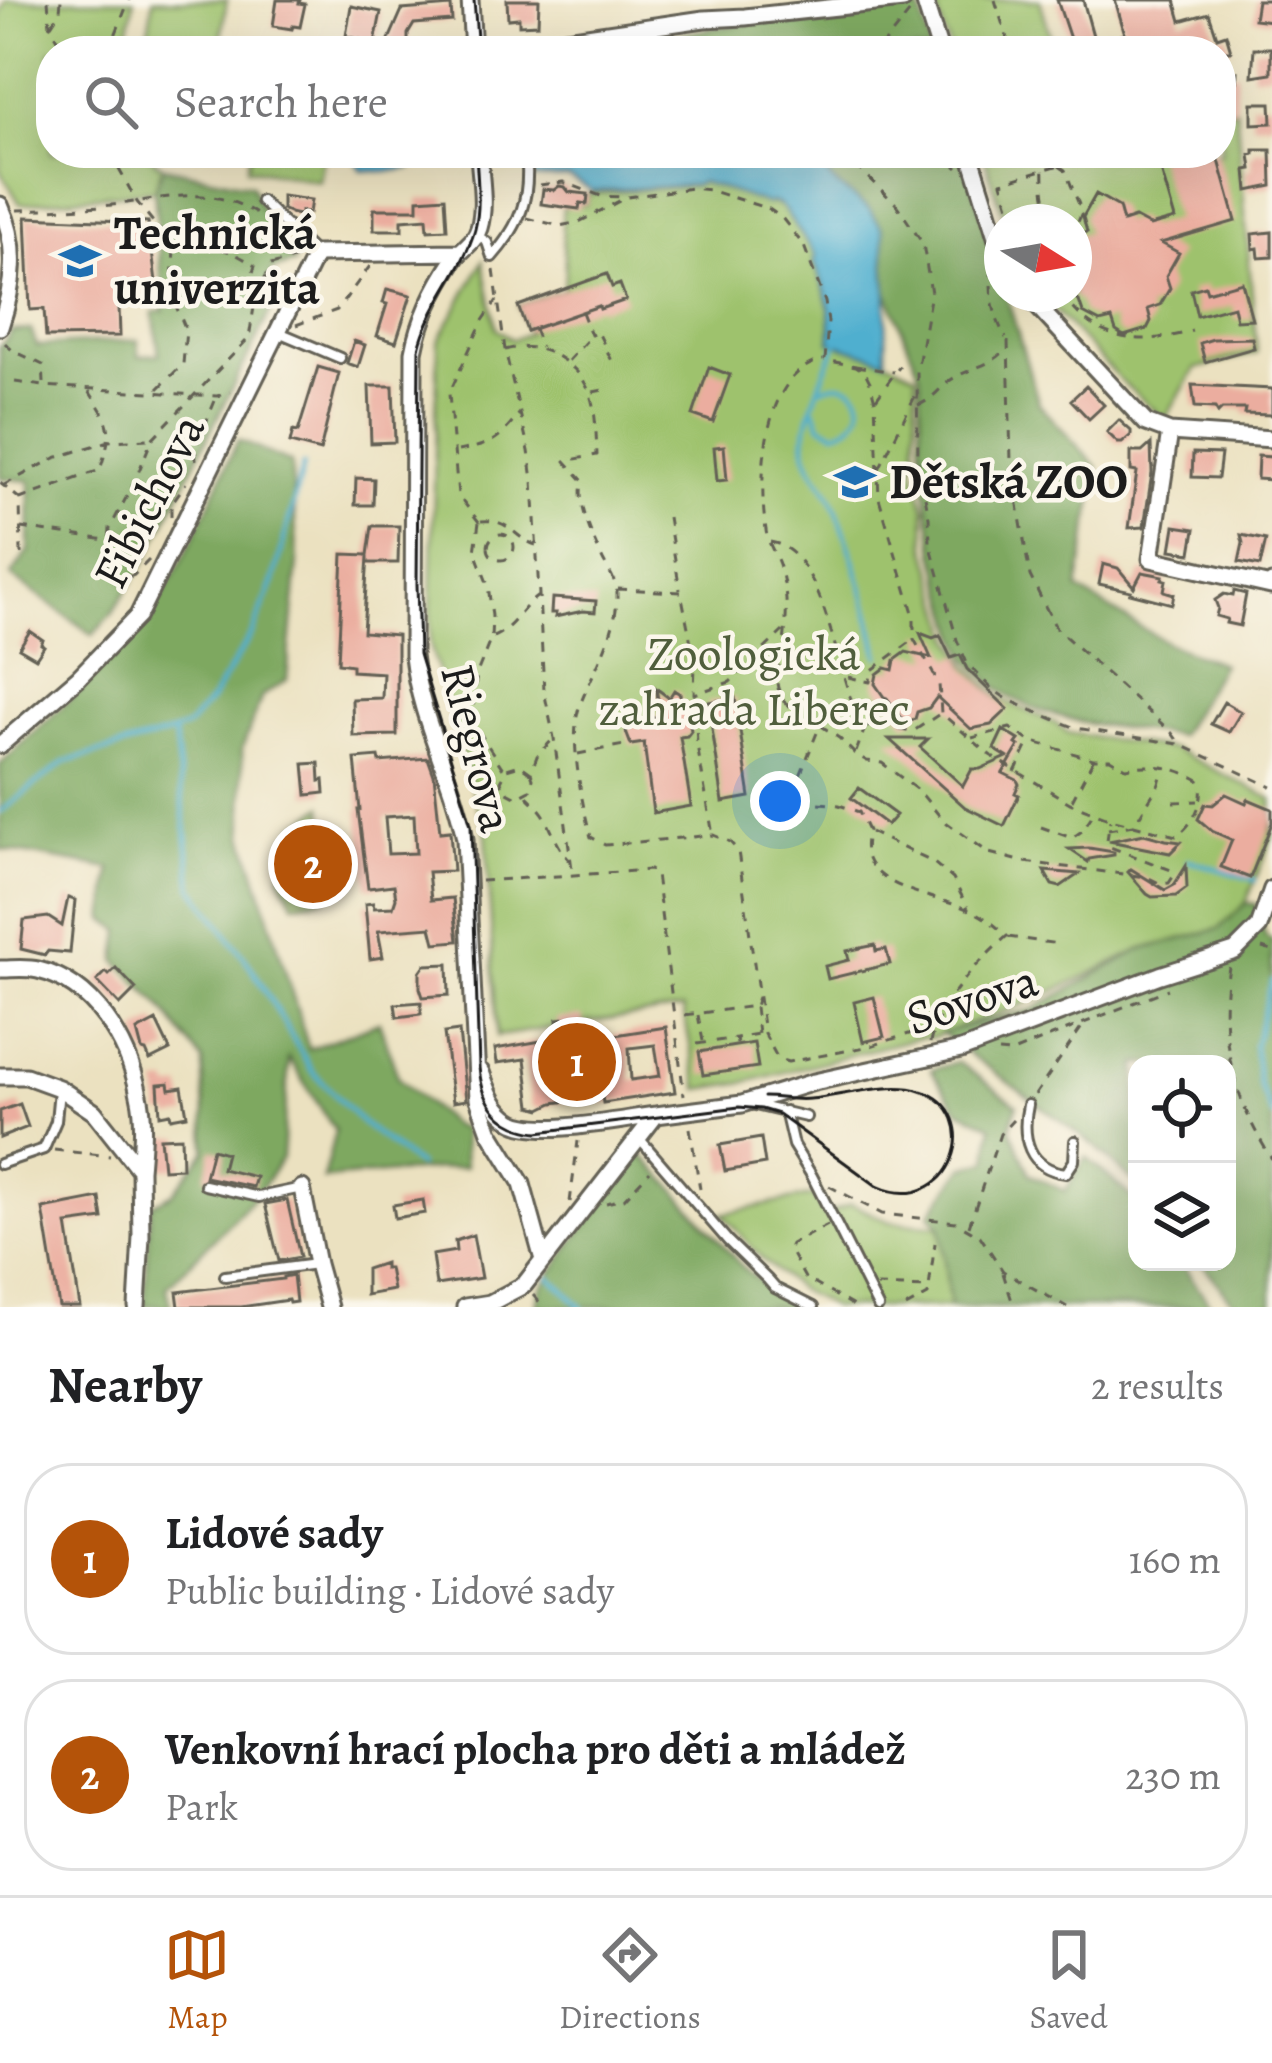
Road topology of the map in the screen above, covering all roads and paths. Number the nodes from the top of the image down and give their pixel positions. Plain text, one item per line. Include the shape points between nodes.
1 (48, 0) edge
2 (61, 0) edge
3 (130, 0) edge
4 (470, 0) edge
5 (995, 0) edge
6 (914, 3) edge
7 (725, 8) edge
8 (50, 26) junction
9 (56, 36) edge
10 (115, 36) edge
11 (472, 36) edge
12 (568, 36) edge
13 (890, 36) edge
14 (932, 36) edge
15 (1006, 36) edge
16 (118, 168) edge
17 (480, 168) edge
18 (526, 168) edge
19 (858, 168) edge
20 (975, 168) edge
21 (1049, 168) edge
22 (1062, 168) edge
23 (1046, 169) junction
24 (526, 186) junction
25 (627, 196) junction
26 (261, 201) dead end
27 (136, 202) junction
28 (985, 204) edge
29 (1009, 204) edge
30 (1047, 204) edge
31 (1079, 204) edge
32 (2, 208) edge
33 (520, 216) junction
34 (262, 218) dead end
35 (477, 236) junction
36 (174, 248) junction
37 (459, 252) junction
38 (380, 253) junction
39 (316, 254) junction
40 (492, 257) junction
41 (296, 259) dead end
42 (498, 298) junction
43 (255, 302) junction
44 (582, 312) dead end
45 (995, 312) edge
46 (1043, 312) edge
47 (1077, 312) edge
48 (0, 327) edge
49 (534, 329) dead end
50 (278, 332) junction
51 (1192, 332) dead end
52 (591, 335) junction
53 (0, 337) edge
54 (1008, 341) junction
55 (541, 348) junction
56 (505, 350) junction
57 (340, 358) dead end
58 (825, 360) junction
59 (567, 362) junction
60 (613, 363) dead end
61 (856, 366) junction
62 (900, 366) dead end
63 (896, 373) junction
64 (15, 382) dead end
65 (44, 386) junction
66 (88, 389) junction
67 (249, 389) junction
68 (608, 389) dead end
69 (918, 390) junction
70 (156, 392) junction
71 (591, 392) junction
72 (196, 395) junction
73 (217, 396) junction
74 (875, 400) junction
75 (918, 405) junction
76 (519, 414) junction
77 (1170, 432) junction
78 (1272, 439) edge
79 (152, 440) junction
80 (109, 441) junction
81 (456, 452) junction
82 (878, 471) junction
83 (2, 484) edge
84 (20, 499) junction
85 (668, 517) dead end
86 (479, 522) junction
87 (21, 528) junction
88 (172, 528) dead end
89 (109, 540) junction
90 (527, 542) junction
91 (770, 542) junction
92 (538, 545) junction
93 (513, 546) junction
94 (21, 554) dead end
95 (153, 556) dead end
96 (492, 556) junction
97 (481, 566) junction
98 (1272, 583) edge
99 (618, 589) junction
100 (681, 592) junction
101 (538, 596) junction
102 (784, 630) junction
103 (491, 638) junction
104 (914, 639) junction
105 (846, 676) junction
106 (694, 694) junction
107 (940, 713) junction
108 (820, 725) junction
109 (865, 728) junction
110 (554, 738) junction
111 (972, 738) junction
112 (1030, 741) junction
113 (1179, 744) junction
114 (0, 745) edge
115 (624, 746) dead end
116 (577, 754) junction
117 (855, 754) junction
118 (1094, 759) junction
119 (1164, 766) junction
120 (505, 772) junction
121 (531, 772) junction
122 (1016, 772) junction
123 (1272, 787) edge
124 (526, 794) junction
125 (1152, 794) junction
126 (1161, 797) dead end
127 (1200, 801) junction
128 (1174, 802) dead end
129 (1070, 803) junction
130 (1094, 812) junction
131 (1111, 819) junction
132 (1134, 825) junction
133 (1041, 827) dead end
134 (1108, 829) junction
135 (868, 831) junction
136 (713, 835) junction
137 (572, 863) junction
138 (573, 876) junction
139 (467, 882) junction
140 (1272, 889) edge
141 (968, 909) junction
142 (1006, 936) junction
143 (1059, 944) dead end
144 (1245, 944) junction
145 (0, 969) edge
146 (759, 996) junction
147 (755, 1006) junction
148 (698, 1014) junction
149 (685, 1016) dead end
150 (761, 1033) junction
151 (476, 1058) junction
152 (0, 1076) edge
153 (59, 1088) junction
154 (742, 1104) junction
155 (1028, 1105) dead end
156 (686, 1111) junction
157 (785, 1111) junction
158 (656, 1116) junction
159 (806, 1118) dead end
160 (580, 1133) dead end
161 (639, 1138) junction
162 (1075, 1141) dead end
163 (44, 1149) junction
164 (1272, 1159) edge
165 (659, 1160) junction
166 (0, 1164) edge
167 (135, 1164) junction
168 (812, 1176) junction
169 (205, 1185) dead end
170 (302, 1187) joint
171 (583, 1208) junction
172 (704, 1210) junction
173 (835, 1222) junction
174 (566, 1232) junction
175 (935, 1243) dead end
176 (543, 1260) junction
177 (317, 1264) junction
178 (1003, 1271) junction
179 (225, 1276) dead end
180 (867, 1285) junction
181 (929, 1288) junction
182 (1053, 1304) edge
183 (137, 1307) edge
184 (329, 1307) edge
185 (465, 1307) edge
186 (814, 1307) edge
187 (855, 1307) edge
188 (878, 1307) edge
189 (906, 1307) edge
190 (1014, 1307) edge
191 (1067, 1307) edge

1 - 8 path
2 - 8 path
3 - 10 path
4 - 11 street
5 - 15 path
6 - 7 street via 745,17
6 - 13 path
6 - 14 street
7 - 12 street
8 - 9 path
16 - 27 path
17 - 35 street
18 - 24 lane
19 - 69 path via 923,244 931,293
20 - 28 street
21 - 23 path
22 - 31 path
23 - 29 path via 1002,182
23 - 30 path
24 - 25 path via 563,182
24 - 33 lane
25 - 33 path via 560,226
25 - 58 path via 709,190 782,218 804,246 825,302
26 - 39 lane
27 - 32 path
27 - 34 path via 197,194
27 - 36 path
32 - 48 street via 14,265
33 - 40 lane
35 - 37 street
35 - 40 lane
36 - 43 path via 203,243 245,259 255,266 247,292
36 - 70 path via 171,294 186,330 183,364
37 - 38 street
37 - 139 street, Riegrova via 414,352 411,619 420,699 459,809
38 - 39 street
38 - 50 path via 338,310
39 - 50 street, Fibichova
40 - 42 path
41 - 43 path via 271,265
42 - 56 path
42 - 81 path via 449,394
43 - 72 path via 249,338
44 - 52 path
45 - 54 path
46 - 77 street via 1146,423
47 - 51 path via 1130,340
49 - 55 path
50 - 57 lane
50 - 67 street, Fibichova
52 - 59 path
52 - 60 path via 598,332
53 - 65 path via 43,365
54 - 75 path via 1000,357
54 - 113 path via 1011,464 1030,576 1056,628
55 - 56 path
55 - 59 path
56 - 76 path
58 - 61 path
58 - 91 path via 800,372 766,433
59 - 71 path
61 - 63 path
61 - 74 path
62 - 63 path
63 - 74 path
64 - 65 path
65 - 66 path
66 - 70 path
66 - 80 path via 110,424
67 - 73 path
67 - 114 street, Fibichova via 138,616
68 - 71 path
69 - 75 path
69 - 82 path
70 - 72 path
71 - 99 path via 597,455 566,461 583,481 579,495
72 - 73 path
72 - 79 path
73 - 88 path via 195,449 198,472 171,504
74 - 82 path
75 - 113 path via 930,543 967,663 1007,699 1076,728
76 - 81 path via 488,445
76 - 92 path
77 - 78 street
77 - 98 street via 1151,560
79 - 80 path
79 - 89 path
80 - 83 path
80 - 84 path via 100,470
81 - 86 path via 458,495
82 - 104 path
83 - 84 path
84 - 87 path
85 - 100 path
86 - 90 path via 497,520
86 - 97 path
87 - 89 path
87 - 94 path
89 - 95 path via 107,573 115,582
90 - 92 path
90 - 93 path
91 - 102 path via 784,584
91 - 105 path via 787,547 809,574
92 - 101 path
93 - 96 path via 508,558
93 - 96 path via 495,536
96 - 97 path
97 - 103 path
99 - 100 path
99 - 116 path via 577,714
100 - 106 path
101 - 103 path
101 - 110 path
102 - 106 path via 730,682
102 - 108 path via 781,698
103 - 120 path via 473,708
104 - 105 path via 871,671 870,682
104 - 107 path via 939,684
105 - 109 path
106 - 136 path
107 - 109 path via 912,732 888,721
107 - 111 path
108 - 117 path
108 - 135 path via 798,781 801,801 859,812
109 - 117 path
110 - 121 path
110 - 137 path
111 - 112 path via 1010,728
111 - 122 path
112 - 118 path
112 - 122 path
113 - 123 path
115 - 116 path
116 - 136 path via 591,837 605,845
117 - 134 path via 920,792 989,853 1169,883 1172,870 1114,851
118 - 119 path via 1126,769
118 - 129 path
119 - 125 path
119 - 127 path via 1199,780
120 - 121 path via 520,765
120 - 124 path via 504,790
121 - 124 path
122 - 129 path
124 - 137 path
125 - 126 path
125 - 132 path
127 - 128 path
127 - 132 path via 1176,836
129 - 130 path
130 - 131 path
130 - 133 path via 1072,838
131 - 132 path
131 - 134 path
132 - 134 path
135 - 141 path via 934,863
135 - 141 path via 866,862 876,873
136 - 146 path via 737,850
137 - 138 path
138 - 139 path
138 - 156 path via 656,874
139 - 151 street, Riegrova
140 - 144 street
141 - 142 path
142 - 143 path
142 - 150 path via 962,981 934,1027 788,1063
144 - 154 street, Sovova via 961,1050
144 - 164 path via 1226,984 1226,1050 1240,1100
145 - 167 street via 36,969 64,981 112,1027 140,1098
146 - 147 path
146 - 150 path
147 - 148 path
147 - 150 path
148 - 149 path
148 - 150 path via 700,1043
151 - 158 street, Sovova via 494,1104 518,1124
151 - 176 street, Riegrova via 482,1113 522,1184
152 - 153 street
153 - 163 lane
153 - 167 street via 94,1112
154 - 156 street, Sovova
154 - 157 lane
155 - 162 lane via 1023,1132 1036,1160 1066,1173
156 - 158 street, Sovova
156 - 172 path
157 - 159 lane
157 - 168 lane
158 - 161 street
160 - 174 path
161 - 165 lane
161 - 171 street
163 - 166 lane
163 - 167 path
165 - 171 path via 624,1198
165 - 172 lane
167 - 183 street
168 - 173 lane
168 - 178 path via 882,1214 969,1228
169 - 170 lane via 259,1197
170 - 177 street
171 - 174 street
172 - 186 lane via 776,1288
173 - 180 lane
173 - 187 path via 790,1249 805,1278
174 - 176 street
175 - 181 path
176 - 185 street via 524,1285
177 - 179 lane
177 - 184 street
178 - 182 path
178 - 190 path
180 - 181 path
180 - 188 lane
181 - 189 path
182 - 191 path

